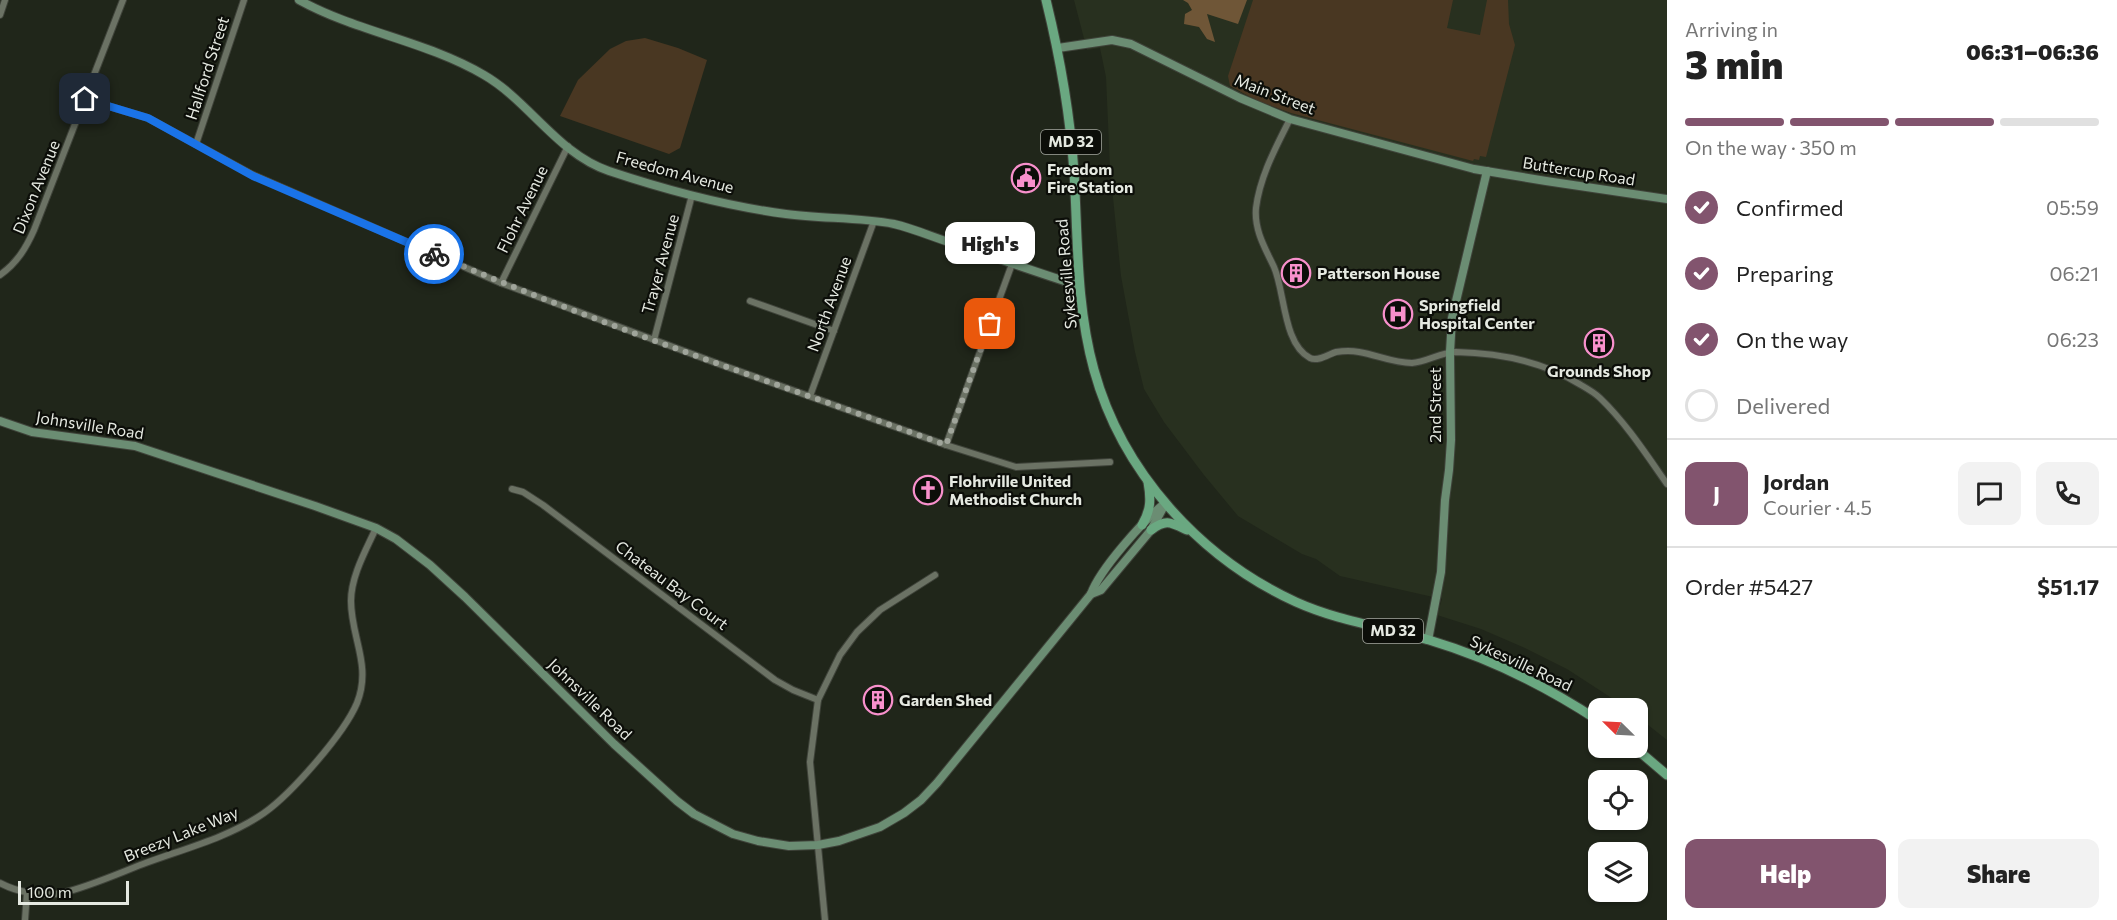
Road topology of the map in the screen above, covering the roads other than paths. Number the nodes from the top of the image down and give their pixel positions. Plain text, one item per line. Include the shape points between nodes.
1 (5, 0) edge
2 (123, 0) edge
3 (244, 0) edge
4 (299, 0) edge
5 (1046, 0) edge
6 (0, 15) edge
7 (1058, 48) junction
8 (85, 99) junction
9 (1290, 119) junction
10 (196, 144) junction
11 (568, 146) junction
12 (1487, 171) junction
13 (692, 195) junction
14 (1667, 199) edge
15 (874, 221) junction
16 (1012, 264) junction
17 (0, 275) edge
18 (501, 283) junction
19 (1080, 286) junction
20 (750, 301) dead end
21 (834, 331) junction
22 (654, 340) junction
23 (1450, 352) junction
24 (810, 396) junction
25 (0, 421) edge
26 (946, 445) junction
27 (1110, 462) dead end
28 (1147, 480) junction
29 (1667, 484) edge
30 (512, 489) dead end
31 (1165, 503) junction
32 (1142, 525) junction
33 (376, 528) junction
34 (1151, 531) junction
35 (1193, 532) junction
36 (935, 576) dead end
37 (1090, 594) junction
38 (1428, 640) junction
39 (818, 700) junction
40 (1588, 714) edge
41 (1647, 758) edge
42 (1667, 775) edge
43 (818, 845) junction
44 (0, 883) edge
45 (27, 892) junction
46 (25, 920) edge
47 (825, 920) edge

1 - 6 street
2 - 8 street, Dixon Avenue
3 - 10 street, Hallford Street
4 - 11 street, Freedom Avenue via 485,75
5 - 7 main road, Sykesville Road / MD 32
7 - 9 street, Main Street via 1112,40 1131,44
7 - 19 main road, Sykesville Road / MD 32 via 1071,135
8 - 10 street via 148,118
8 - 17 street, Dixon Avenue via 29,242 12,267
9 - 12 street, Main Street
9 - 23 street via 1262,181 1256,223 1296,344 1315,359 1337,352 1358,352 1414,363
10 - 18 street via 253,176
11 - 13 street, Freedom Avenue via 607,170
11 - 18 street, Flohr Avenue
12 - 14 street, Buttercup Road
12 - 23 street, 2nd Street via 1452,318
13 - 15 street, Freedom Avenue via 786,214
13 - 22 street, Trayer Avenue
15 - 16 street, Freedom Avenue
15 - 21 street, North Avenue
16 - 19 street, Freedom Avenue
16 - 26 street
18 - 22 street
19 - 28 main road, Sykesville Road / MD 32 via 1094,370 1115,425
20 - 21 street
21 - 24 street, North Avenue
22 - 24 street
23 - 29 street via 1512,357 1572,379 1598,396 1621,421
23 - 38 street, 2nd Street via 1449,470 1441,572
24 - 26 street
25 - 33 street, Johnsville Road via 32,432 135,446
26 - 27 street via 1016,467
28 - 31 main road, Sykesville Road / MD 32
28 - 32 main road via 1151,499
30 - 39 street, Chateau Bay Court via 543,505 775,680
31 - 32 street, Johnsville Road
31 - 34 street, Johnsville Road
31 - 35 main road, Sykesville Road / MD 32
32 - 37 street, Johnsville Road
33 - 43 street, Johnsville Road via 430,565 614,744 694,814 733,834 758,841
33 - 45 street, Breezy Lake Way via 357,572 351,599 353,626 363,662 359,696 350,717 280,801 244,825 211,839 61,893
34 - 35 main road via 1167,522
34 - 37 street, Johnsville Road via 1101,590
35 - 38 main road, Sykesville Road / MD 32 via 1245,573 1298,602
36 - 39 street via 880,610 857,632 840,655
37 - 43 street, Johnsville Road via 921,800 880,827
38 - 40 main road, Sykesville Road / MD 32 via 1492,662
39 - 43 street via 810,762
41 - 42 main road
43 - 47 street
44 - 45 street, Breezy Lake Way
45 - 46 street

